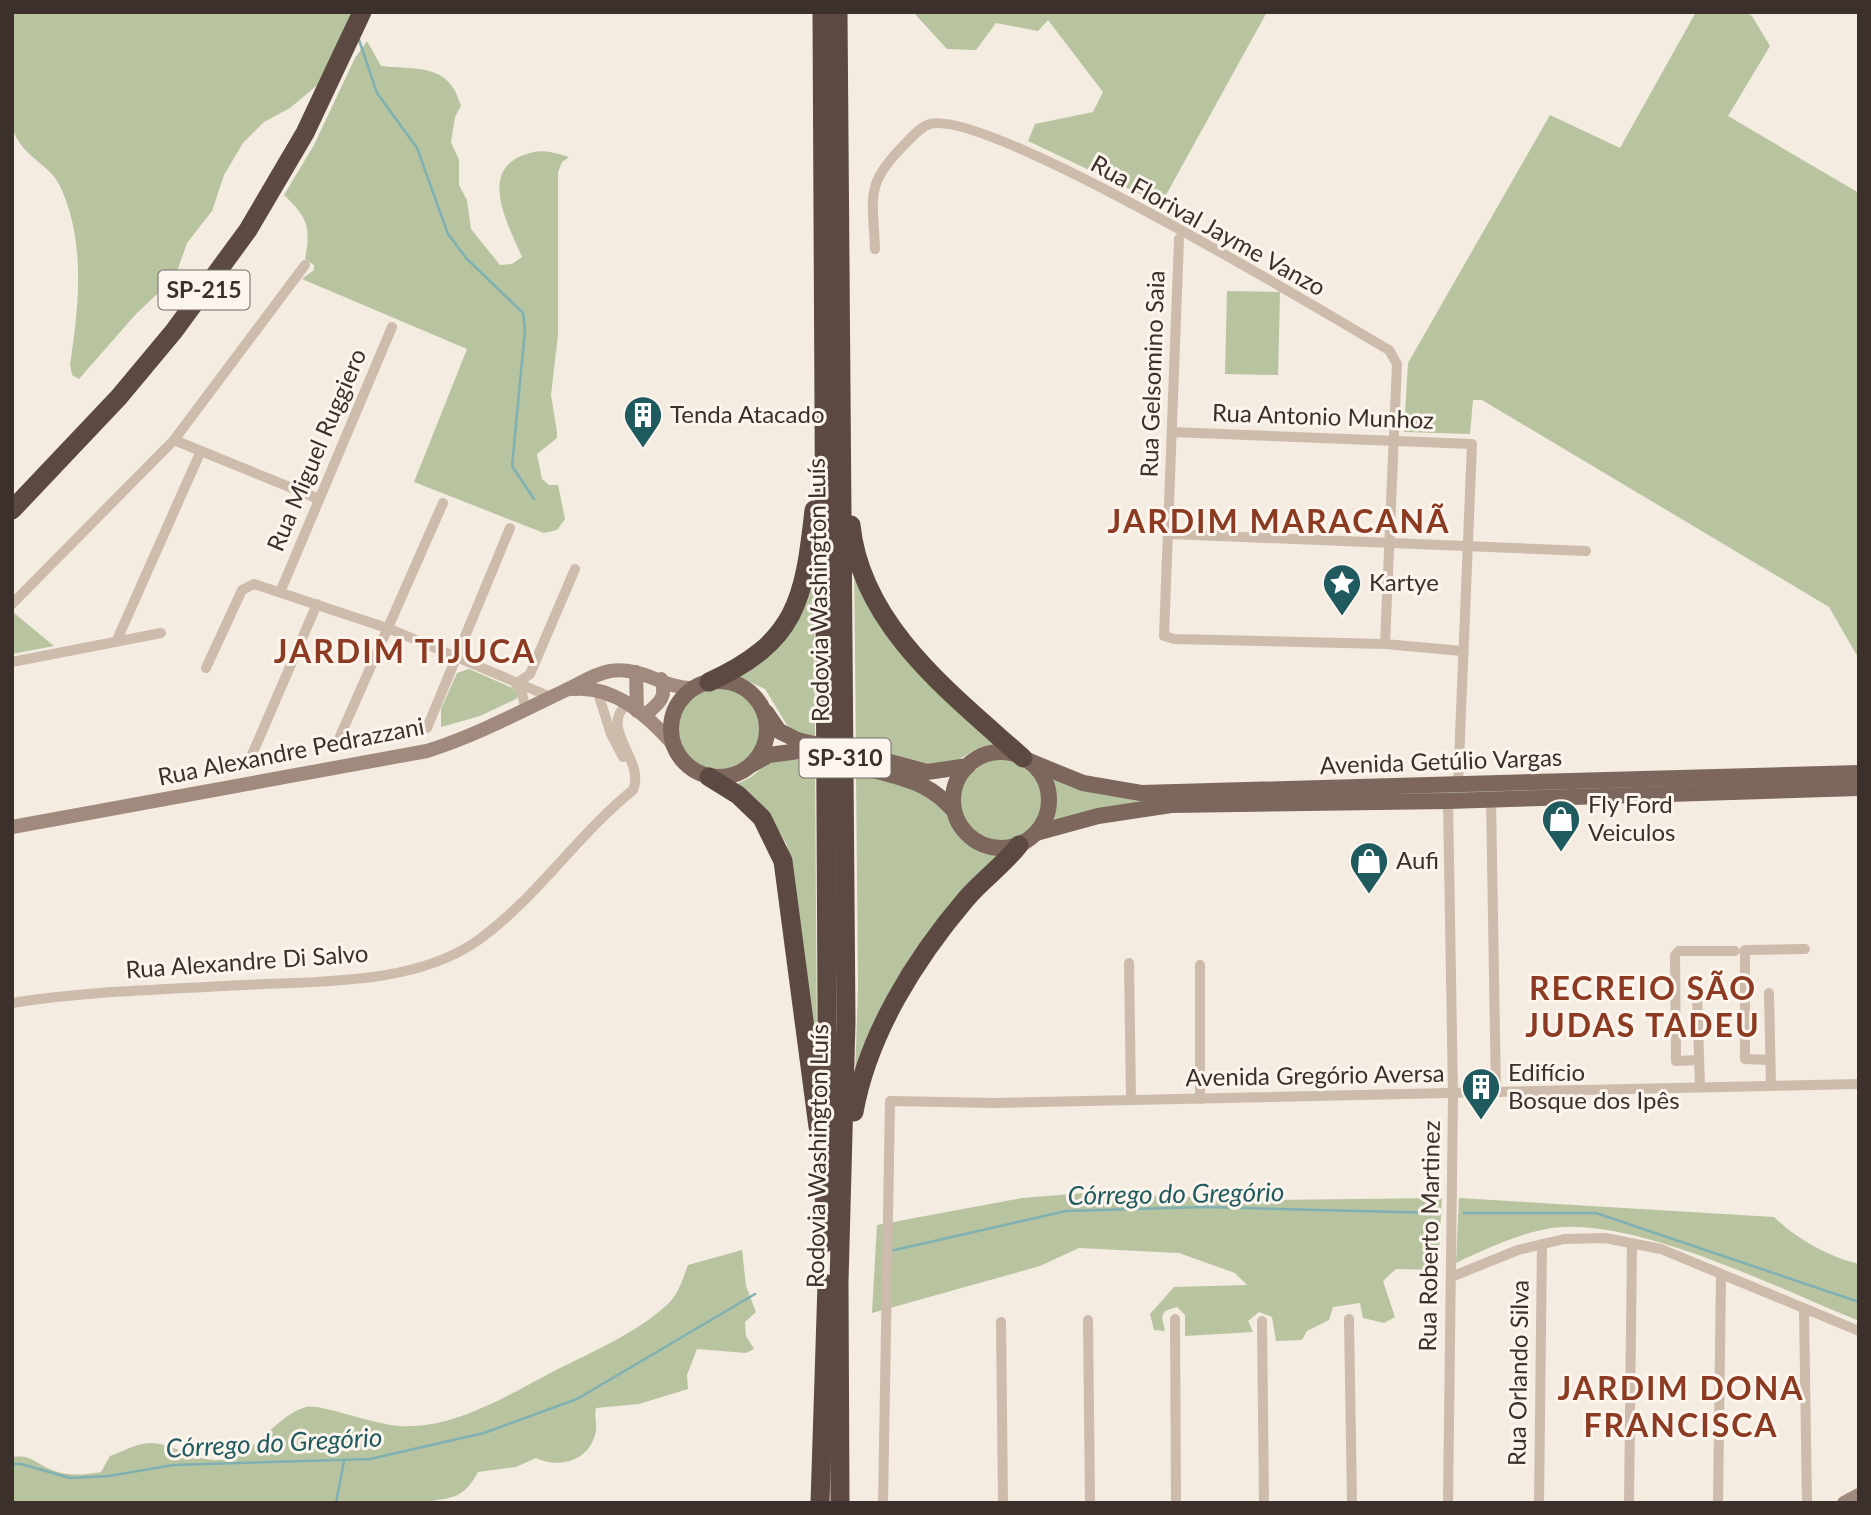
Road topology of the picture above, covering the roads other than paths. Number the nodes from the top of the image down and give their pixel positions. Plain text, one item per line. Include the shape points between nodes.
1 (822, 12) edge
2 (838, 12) edge
3 (848, 12) edge
4 (362, 14) edge
5 (841, 179) junction
6 (1179, 239) dead end
7 (874, 249) dead end
8 (305, 265) dead end
9 (393, 327) dead end
10 (841, 411) junction
11 (824, 422) junction
12 (1172, 432) junction
13 (174, 440) junction
14 (1393, 441) junction
15 (200, 453) junction
16 (319, 499) junction
17 (443, 503) dead end
18 (12, 510) edge
19 (510, 528) dead end
20 (1169, 534) junction
21 (1390, 543) junction
22 (1468, 546) junction
23 (1586, 551) dead end
24 (575, 569) dead end
25 (281, 590) junction
26 (12, 604) edge
27 (317, 604) junction
28 (390, 629) junction
29 (161, 633) dead end
30 (116, 642) junction
31 (1385, 644) junction
32 (1462, 651) junction
33 (458, 659) junction
34 (12, 662) edge
35 (206, 668) dead end
36 (612, 671) junction
37 (636, 672) junction
38 (661, 679) junction
39 (518, 684) junction
40 (701, 685) junction
41 (568, 689) junction
42 (597, 690) junction
43 (551, 697) junction
44 (761, 705) junction
45 (526, 710) junction
46 (636, 710) junction
47 (428, 728) dead end
48 (672, 743) junction
49 (798, 746) junction
50 (334, 750) dead end
51 (251, 757) dead end
52 (1026, 759) junction
53 (877, 765) junction
54 (751, 766) junction
55 (968, 766) junction
56 (1859, 773) edge
57 (709, 777) junction
58 (1458, 785) junction
59 (1859, 788) edge
60 (629, 794) junction
61 (1490, 799) junction
62 (1448, 801) junction
63 (954, 811) junction
64 (12, 827) edge
65 (1036, 834) junction
66 (1019, 845) junction
67 (1805, 949) dead end
68 (1735, 951) dead end
69 (1129, 963) dead end
70 (1200, 965) dead end
71 (1697, 993) dead end
72 (1769, 993) dead end
73 (12, 1003) edge
74 (1770, 1059) junction
75 (1699, 1060) junction
76 (1859, 1084) edge
77 (1772, 1086) junction
78 (1700, 1087) junction
79 (1496, 1093) junction
80 (1453, 1095) junction
81 (1200, 1099) junction
82 (1131, 1100) junction
83 (842, 1179) junction
84 (828, 1242) junction
85 (1632, 1243) junction
86 (1542, 1244) junction
87 (1721, 1274) junction
88 (1451, 1277) junction
89 (1804, 1309) junction
90 (1175, 1319) dead end
91 (1349, 1319) dead end
92 (1087, 1320) dead end
93 (1262, 1321) dead end
94 (1001, 1322) dead end
95 (1859, 1331) edge
96 (1805, 1488) junction
97 (1859, 1496) edge
98 (820, 1503) edge
99 (840, 1503) edge
100 (883, 1503) edge
101 (1003, 1503) edge
102 (1090, 1503) edge
103 (1176, 1503) edge
104 (1264, 1503) edge
105 (1352, 1503) edge
106 (1448, 1503) edge
107 (1539, 1503) edge
108 (1629, 1503) edge
109 (1718, 1503) edge
110 (1807, 1503) edge
111 (1817, 1503) edge
112 (1844, 1503) edge

1 - 11 highway, Rodovia Washington Luís / SP-310
2 - 5 highway, Rodovia Washington Luís / SP-310
3 - 5 highway
4 - 18 highway, SP-215 via 305,133 248,230 127,388
5 - 10 highway, Rodovia Washington Luís / SP-310
6 - 12 street, Rua Gelsomino Saia
7 - 14 street, Rua Florival Jayme Vanzo via 875,180 920,130 930,124 950,125 998,140 1146,209 1389,350 1397,364
8 - 13 street
9 - 16 street, Rua Miguel Ruggiero
10 - 52 highway via 852,533 874,601 912,651 985,725
10 - 83 highway, Rodovia Washington Luís / SP-310 via 846,1022
11 - 40 highway via 806,570 795,608 762,652
11 - 84 highway, Rodovia Washington Luís / SP-310
12 - 14 street, Rua Antonio Munhoz
12 - 20 street, Rua Gelsomino Saia
13 - 15 street
13 - 26 street
14 - 21 street
14 - 22 street, Rua Antonio Munhoz via 1472,444
15 - 16 street
15 - 30 street
16 - 25 street, Rua Miguel Ruggiero
17 - 28 street
19 - 33 street
20 - 21 street
20 - 31 street, Rua Gelsomino Saia via 1164,636
21 - 22 street
21 - 31 street
22 - 23 street
22 - 32 street
24 - 39 street via 530,674
25 - 27 street
25 - 35 street via 254,584 242,590
27 - 28 street
27 - 51 street
28 - 33 street
28 - 50 street
29 - 30 street
30 - 34 street
31 - 32 street
32 - 58 street
33 - 39 street
33 - 47 street
36 - 37 street, Rua Alexandre Pedrazzani
36 - 41 street, Rua Alexandre Pedrazzani
36 - 42 street
37 - 38 street, Rua Alexandre Pedrazzani
37 - 46 street
38 - 40 street, Rua Alexandre Pedrazzani via 681,689
38 - 46 street via 661,702
39 - 43 street
39 - 45 street
40 - 44 main road via 721,681 744,688
40 - 48 main road via 681,699 673,712
41 - 42 street, Rua Alexandre Pedrazzani
41 - 43 street, Rua Alexandre Pedrazzani
42 - 46 street, Rua Alexandre Pedrazzani
42 - 60 street via 628,769
43 - 45 street, Rua Alexandre Pedrazzani
44 - 49 main road via 779,731
44 - 54 main road via 767,737
45 - 64 street, Rua Alexandre Pedrazzani via 427,751
46 - 48 street, Rua Alexandre Pedrazzani
46 - 60 street via 620,712 617,722 636,771
48 - 57 main road via 686,765
49 - 53 main road, bridge
49 - 54 main road
52 - 55 main road via 994,753
52 - 58 main road, Avenida Getúlio Vargas via 1083,782 1141,793
52 - 65 main road via 1040,772 1048,796 1045,820
53 - 55 main road via 927,772
53 - 63 main road via 927,786
54 - 57 main road via 724,777
55 - 63 main road via 953,795
56 - 58 main road, Avenida Getúlio Vargas
57 - 84 highway via 738,795 762,818 783,861 819,1129
59 - 61 main road, Avenida Getúlio Vargas
60 - 73 street, Rua Alexandre Di Salvo via 502,921 475,943 425,964 362,979 91,994
61 - 62 main road, Avenida Getúlio Vargas
61 - 79 street
62 - 65 main road, Avenida Getúlio Vargas via 1161,806 1098,816
62 - 80 street, Rua Roberto Martinez
63 - 66 main road via 961,826 979,842 1003,848
65 - 66 main road
66 - 83 highway via 948,920 894,1004 856,1099
67 - 74 street via 1745,950 1745,1059
68 - 75 street via 1679,951 1675,955 1676,1060
69 - 82 street
70 - 81 street
71 - 75 street
72 - 74 street
74 - 77 street
75 - 78 street
76 - 77 street, Avenida Gregório Aversa
77 - 78 street, Avenida Gregório Aversa
78 - 79 street, Avenida Gregório Aversa
79 - 80 street, Avenida Gregório Aversa
80 - 81 street, Avenida Gregório Aversa
80 - 88 street, Rua Roberto Martinez
81 - 82 street, Avenida Gregório Aversa
82 - 100 street, Avenida Gregório Aversa via 890,1101
83 - 99 highway, Rodovia Washington Luís / SP-310
84 - 98 highway, Rodovia Washington Luís / SP-310
85 - 86 street via 1605,1238
85 - 87 street via 1661,1249
85 - 108 street
86 - 88 street
86 - 107 street, Rua Orlando Silva
87 - 89 street
87 - 109 street
88 - 106 street, Rua Roberto Martinez
89 - 95 street
89 - 96 street
90 - 103 street
91 - 105 street
92 - 102 street
93 - 104 street
94 - 101 street
96 - 110 street
96 - 111 street
97 - 112 street

